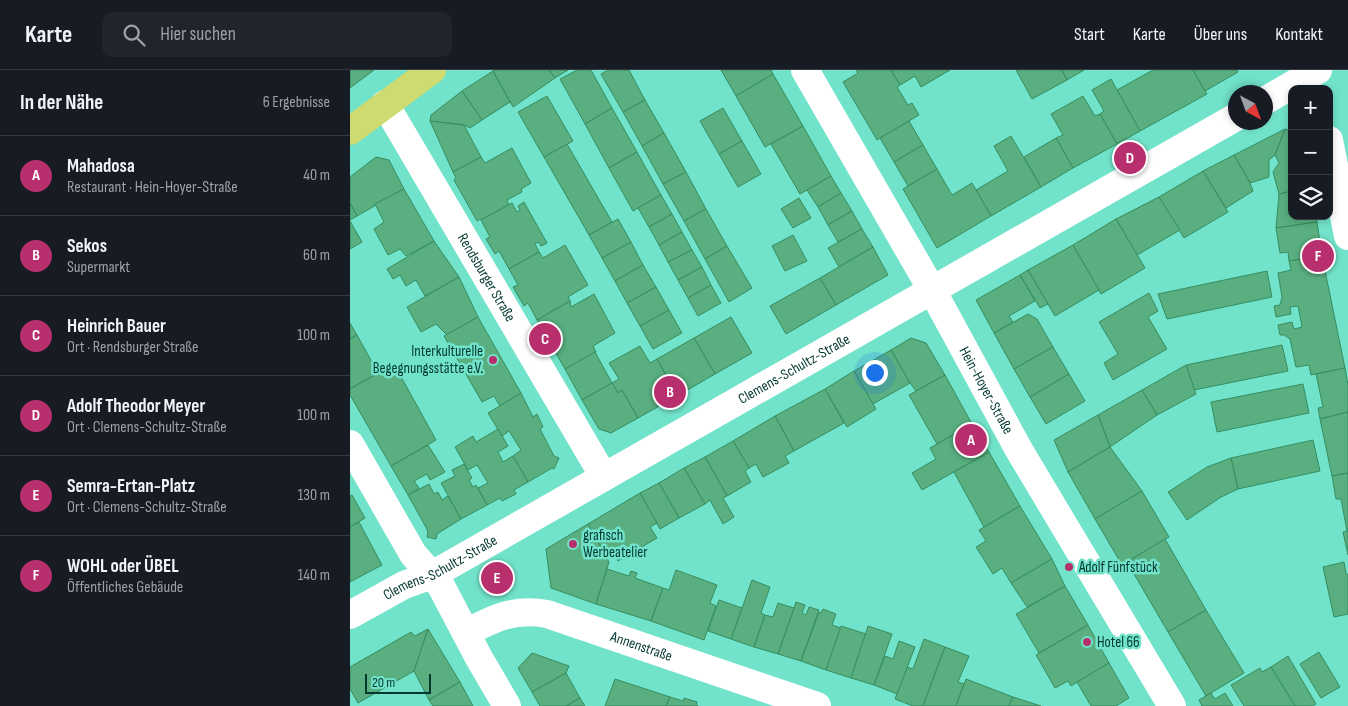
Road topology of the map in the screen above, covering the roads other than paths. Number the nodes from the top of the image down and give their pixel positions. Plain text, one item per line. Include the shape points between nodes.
1 (432, 70) edge
2 (805, 70) edge
3 (1315, 78) edge
4 (1273, 97) edge
5 (385, 104) junction
6 (1228, 122) edge
7 (350, 131) edge
8 (1333, 160) edge
9 (1348, 236) edge
10 (932, 290) junction
11 (350, 444) edge
12 (604, 477) junction
13 (432, 575) junction
14 (350, 615) edge
15 (466, 633) junction
16 (507, 706) edge
17 (817, 706) edge
18 (1172, 706) edge

1 - 5 main road
2 - 10 street, Hein-Hoyer-Straße
3 - 4 street
5 - 7 main road
5 - 12 street, Rendsburger Straße
6 - 10 street, Clemens-Schultz-Straße
8 - 9 street
10 - 12 street, Clemens-Schultz-Straße
10 - 18 street, Hein-Hoyer-Straße via 1019,450
11 - 13 street via 413,554
12 - 13 street, Clemens-Schultz-Straße
13 - 14 street, Clemens-Schultz-Straße via 404,585
13 - 15 street
15 - 16 street
15 - 17 street, Annenstraße via 502,615 533,611

